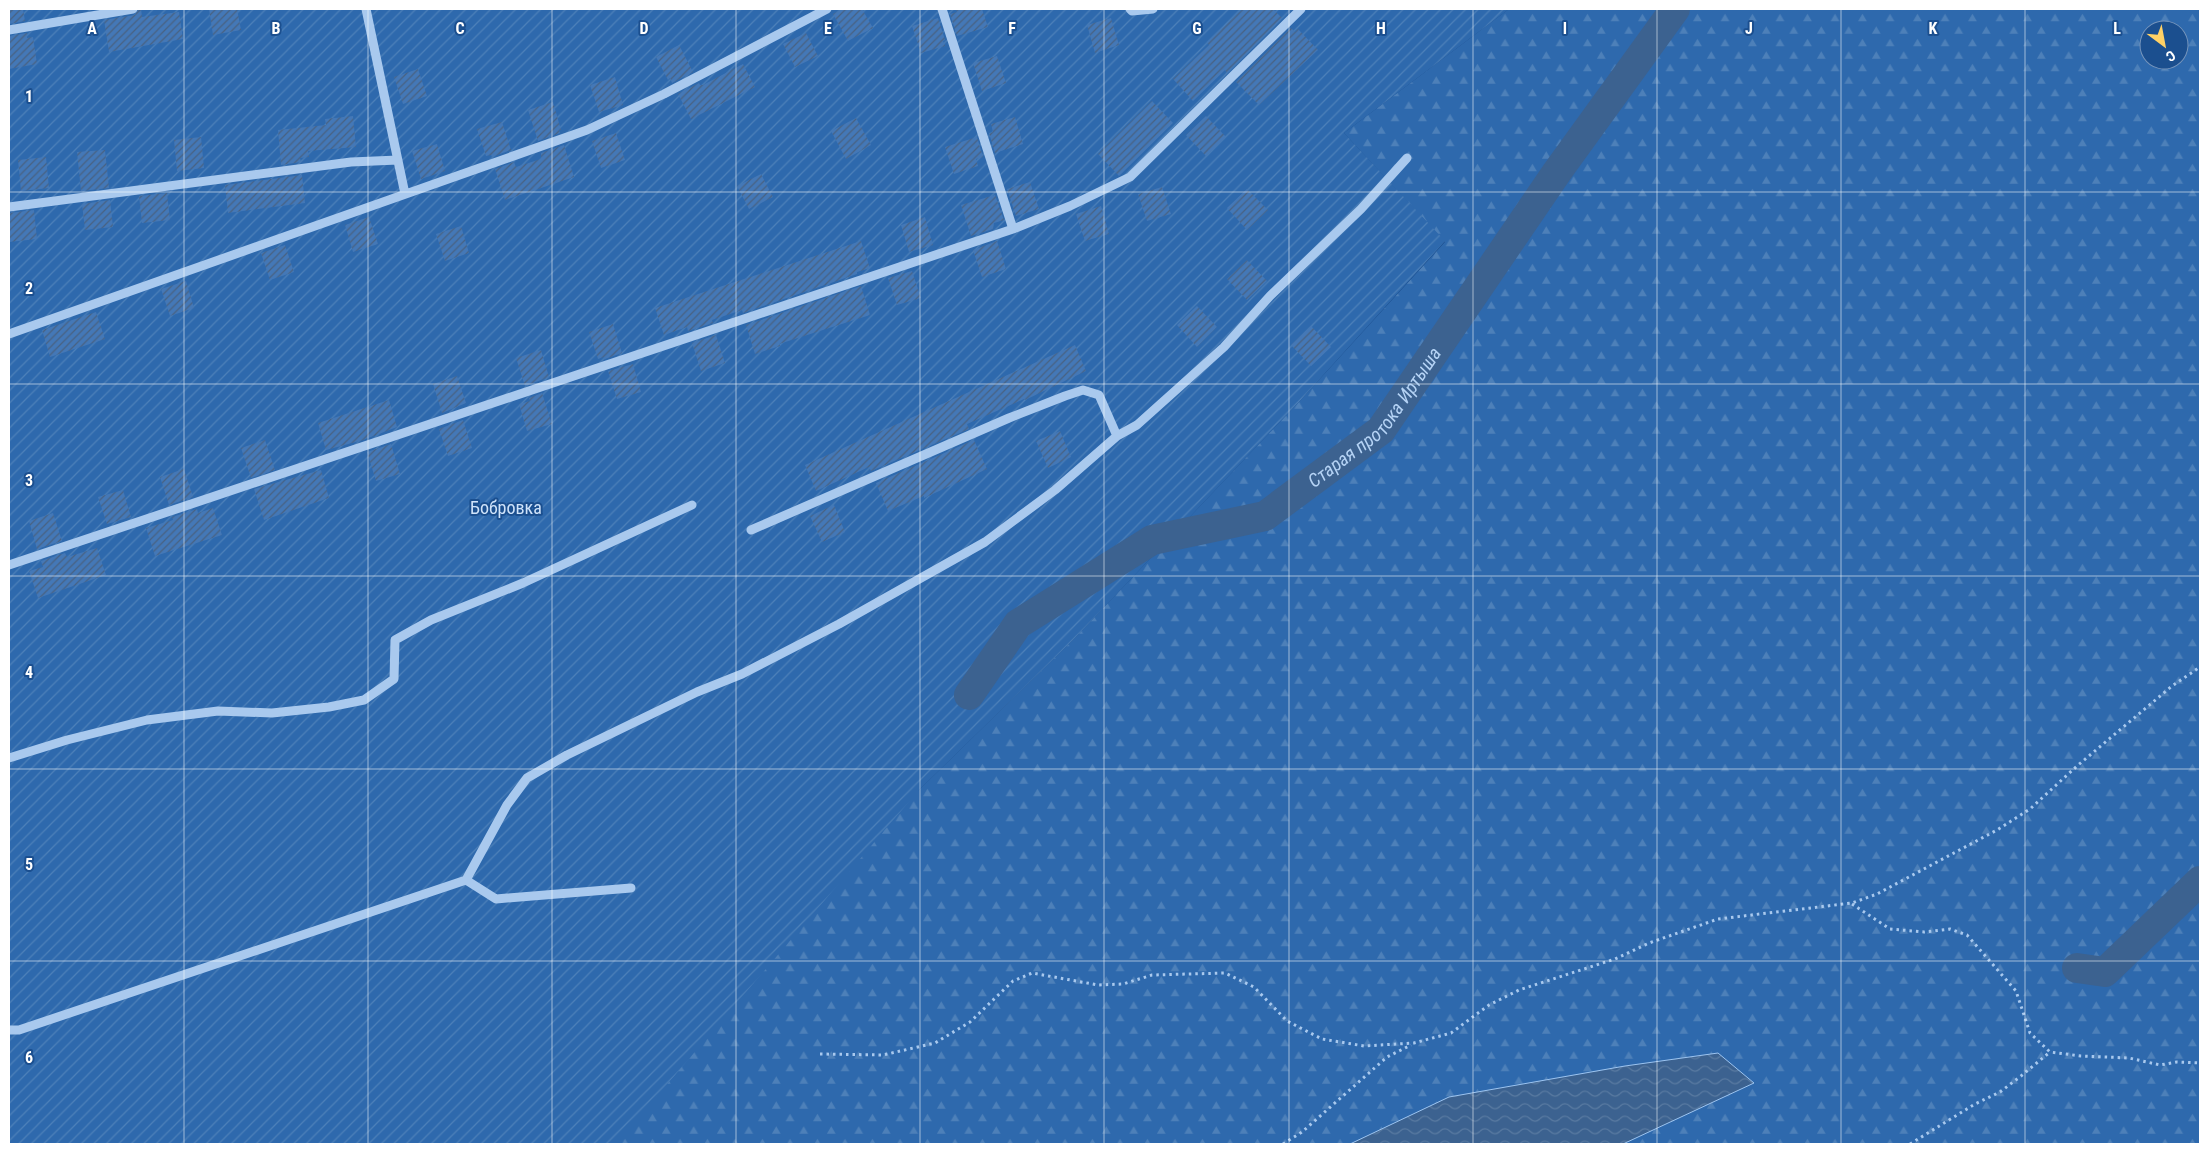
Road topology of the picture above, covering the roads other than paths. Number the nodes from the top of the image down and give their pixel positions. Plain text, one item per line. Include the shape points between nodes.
1 (133, 9) edge
2 (366, 9) edge
3 (827, 9) edge
4 (942, 9) edge
5 (1130, 9) edge
6 (1153, 9) edge
7 (1302, 9) edge
8 (9, 30) edge
9 (1407, 158) dead end
10 (398, 160) junction
11 (405, 194) junction
12 (9, 208) edge
13 (1012, 229) junction
14 (9, 334) edge
15 (1117, 436) junction
16 (692, 505) dead end
17 (751, 530) dead end
18 (9, 566) edge
19 (9, 758) edge
20 (466, 880) junction
21 (631, 888) dead end
22 (9, 1030) edge

1 - 8 street
2 - 10 street
3 - 11 street via 664,94 587,130
4 - 13 street
5 - 6 street
7 - 13 street via 1130,177
9 - 15 street via 1224,347 1137,425
10 - 11 street
10 - 12 street via 351,162
11 - 14 street
13 - 18 street
15 - 17 street via 1099,395 1083,390 1008,418
15 - 20 street via 1056,490 985,542 742,674 697,692 527,778 506,805
16 - 19 street via 523,583 431,620 395,640 394,680 364,700 272,713 218,711 147,720
20 - 21 street via 496,899
20 - 22 street via 28,1027

